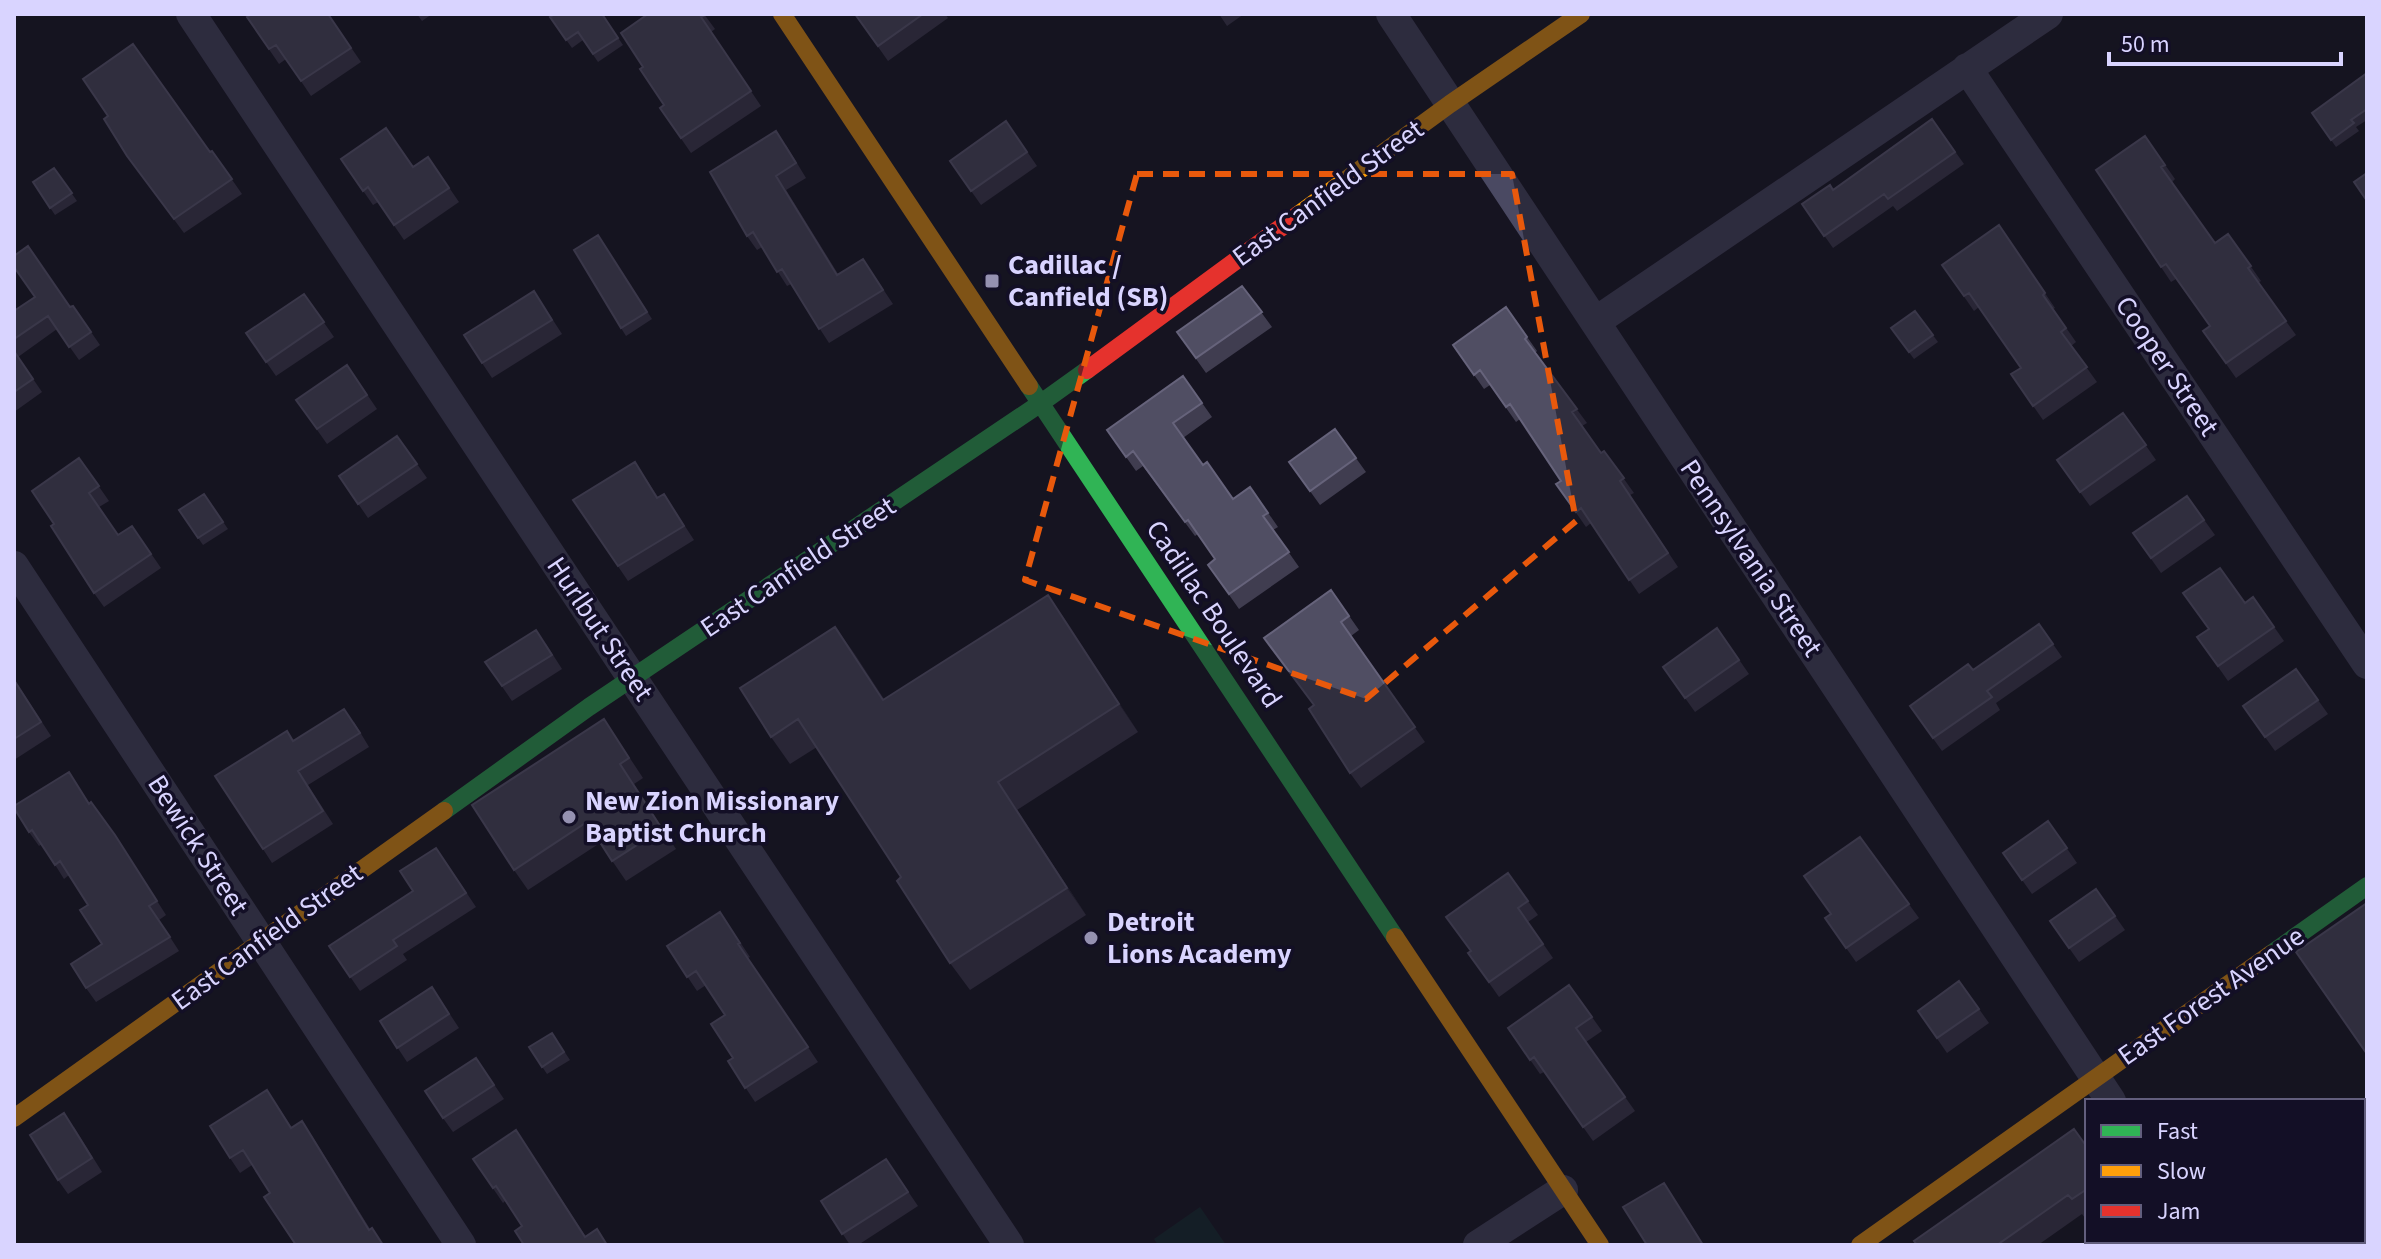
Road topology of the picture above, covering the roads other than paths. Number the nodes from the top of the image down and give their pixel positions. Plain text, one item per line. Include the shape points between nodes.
1 (191, 14) edge
2 (782, 14) edge
3 (1391, 14) edge
4 (1581, 14) edge
5 (2048, 14) edge
6 (1967, 68) junction
7 (1450, 104) junction
8 (1595, 322) junction
9 (1041, 403) junction
10 (14, 566) edge
11 (2367, 664) edge
12 (633, 679) junction
13 (2367, 886) edge
14 (262, 941) junction
15 (2104, 1090) edge
16 (2085, 1102) edge
17 (14, 1118) edge
18 (1563, 1190) junction
19 (461, 1245) edge
20 (1009, 1245) edge
21 (1478, 1245) edge
22 (1600, 1245) edge
23 (1860, 1245) edge

1 - 12 street, Hurlbut Street
2 - 9 street, Cadillac Boulevard
3 - 7 street, Pennsylvania Street
4 - 7 street, East Canfield Street
5 - 6 street
6 - 8 street
6 - 11 street, Cooper Street
7 - 8 street, Pennsylvania Street
7 - 9 street, East Canfield Street
8 - 15 street, Pennsylvania Street
9 - 12 street, East Canfield Street
9 - 18 street, Cadillac Boulevard
10 - 14 street, Bewick Street
12 - 14 street, East Canfield Street
12 - 20 street, Hurlbut Street
13 - 15 street, East Forest Avenue
14 - 17 street, East Canfield Street
14 - 19 street, Bewick Street
16 - 23 street, East Forest Avenue
18 - 21 street
18 - 22 street, Cadillac Boulevard

